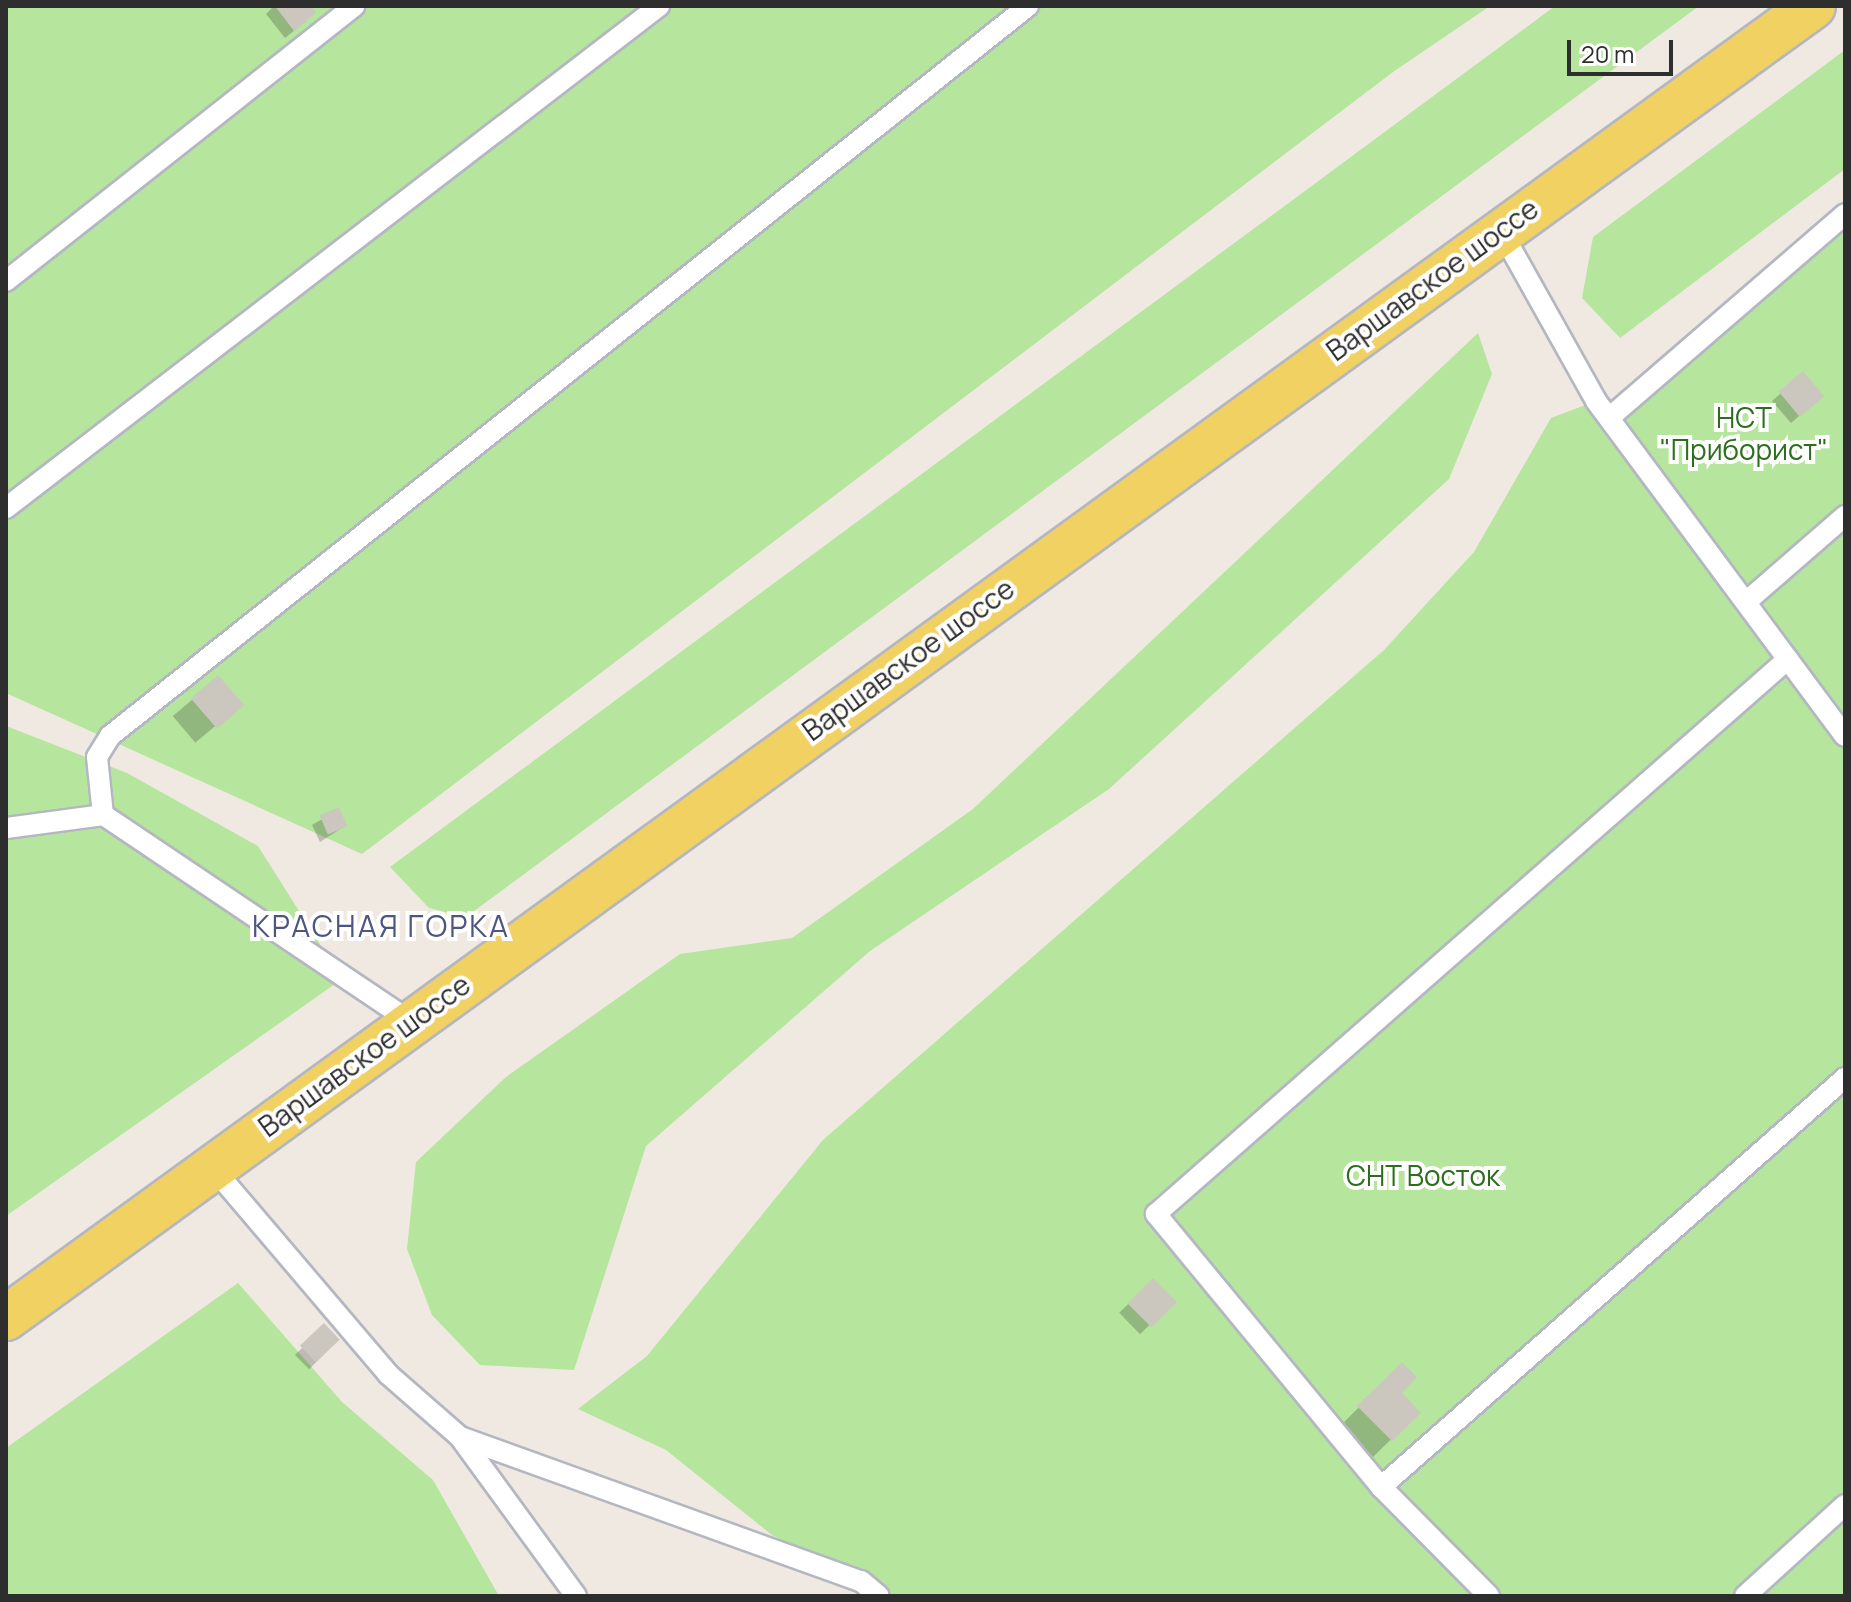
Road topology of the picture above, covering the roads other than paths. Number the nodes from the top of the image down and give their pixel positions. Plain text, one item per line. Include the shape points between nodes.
1 (354, 6) edge
2 (659, 6) edge
3 (1028, 6) edge
4 (1813, 6) edge
5 (1845, 214) edge
6 (1500, 229) junction
7 (6, 281) edge
8 (1609, 418) junction
9 (6, 508) edge
10 (1845, 516) edge
11 (1746, 602) junction
12 (1788, 659) junction
13 (1845, 736) edge
14 (103, 815) junction
15 (6, 828) edge
16 (410, 1021) junction
17 (1845, 1078) edge
18 (212, 1167) junction
19 (6, 1318) edge
20 (460, 1437) junction
21 (1381, 1487) junction
22 (1845, 1505) edge
23 (576, 1596) edge
24 (879, 1596) edge
25 (1489, 1596) edge
26 (1745, 1596) edge

1 - 7 lane
2 - 9 lane
3 - 14 lane via 110,736 97,757
4 - 6 main road, Варшавское шоссе
5 - 8 lane
6 - 8 lane
6 - 16 main road, Варшавское шоссе
8 - 11 lane
10 - 11 lane
11 - 12 lane
12 - 13 lane
12 - 21 lane via 1156,1214
14 - 15 lane
14 - 16 lane
16 - 18 main road, Варшавское шоссе
17 - 21 lane
18 - 19 main road, Варшавское шоссе
18 - 20 lane via 388,1374
20 - 23 lane
20 - 24 lane via 861,1581
21 - 25 lane
22 - 26 lane

